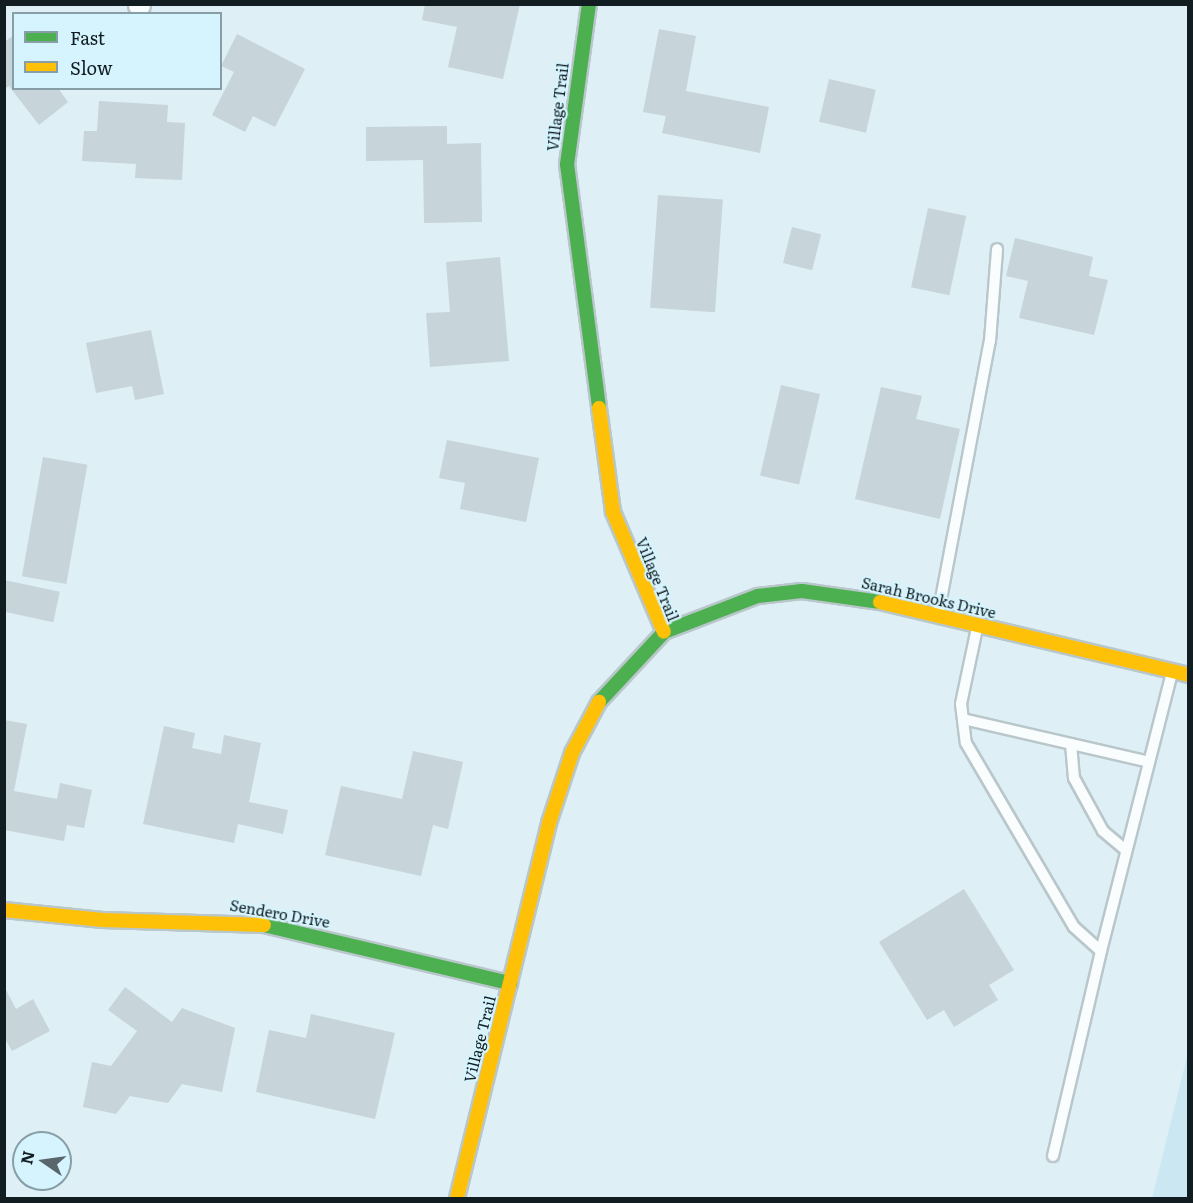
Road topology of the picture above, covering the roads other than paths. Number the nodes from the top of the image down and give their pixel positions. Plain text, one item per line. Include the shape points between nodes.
1 (589, 4) edge
2 (996, 249) dead end
3 (938, 615) junction
4 (977, 624) junction
5 (664, 632) junction
6 (1172, 671) junction
7 (1188, 675) edge
8 (963, 719) junction
9 (1071, 744) junction
10 (1149, 762) junction
11 (1126, 850) junction
12 (4, 910) edge
13 (1101, 951) junction
14 (510, 983) junction
15 (1053, 1156) dead end
16 (457, 1198) edge

1 - 5 street, Village Trail via 567,164 613,512
2 - 3 lane via 985,376
3 - 4 street, Sarah Brooks Drive
3 - 5 street, Sarah Brooks Drive via 801,591 758,596
4 - 6 street, Sarah Brooks Drive
4 - 8 lane via 961,704
5 - 14 street, Village Trail via 618,677 572,753
6 - 7 street, Sarah Brooks Drive
6 - 10 lane
8 - 9 lane
8 - 13 lane via 966,743 1074,927
9 - 10 lane
9 - 11 lane via 1074,777 1103,831
10 - 11 lane
11 - 13 lane
12 - 14 street, Sendero Drive via 102,920 244,920
13 - 15 lane
14 - 16 street, Village Trail

